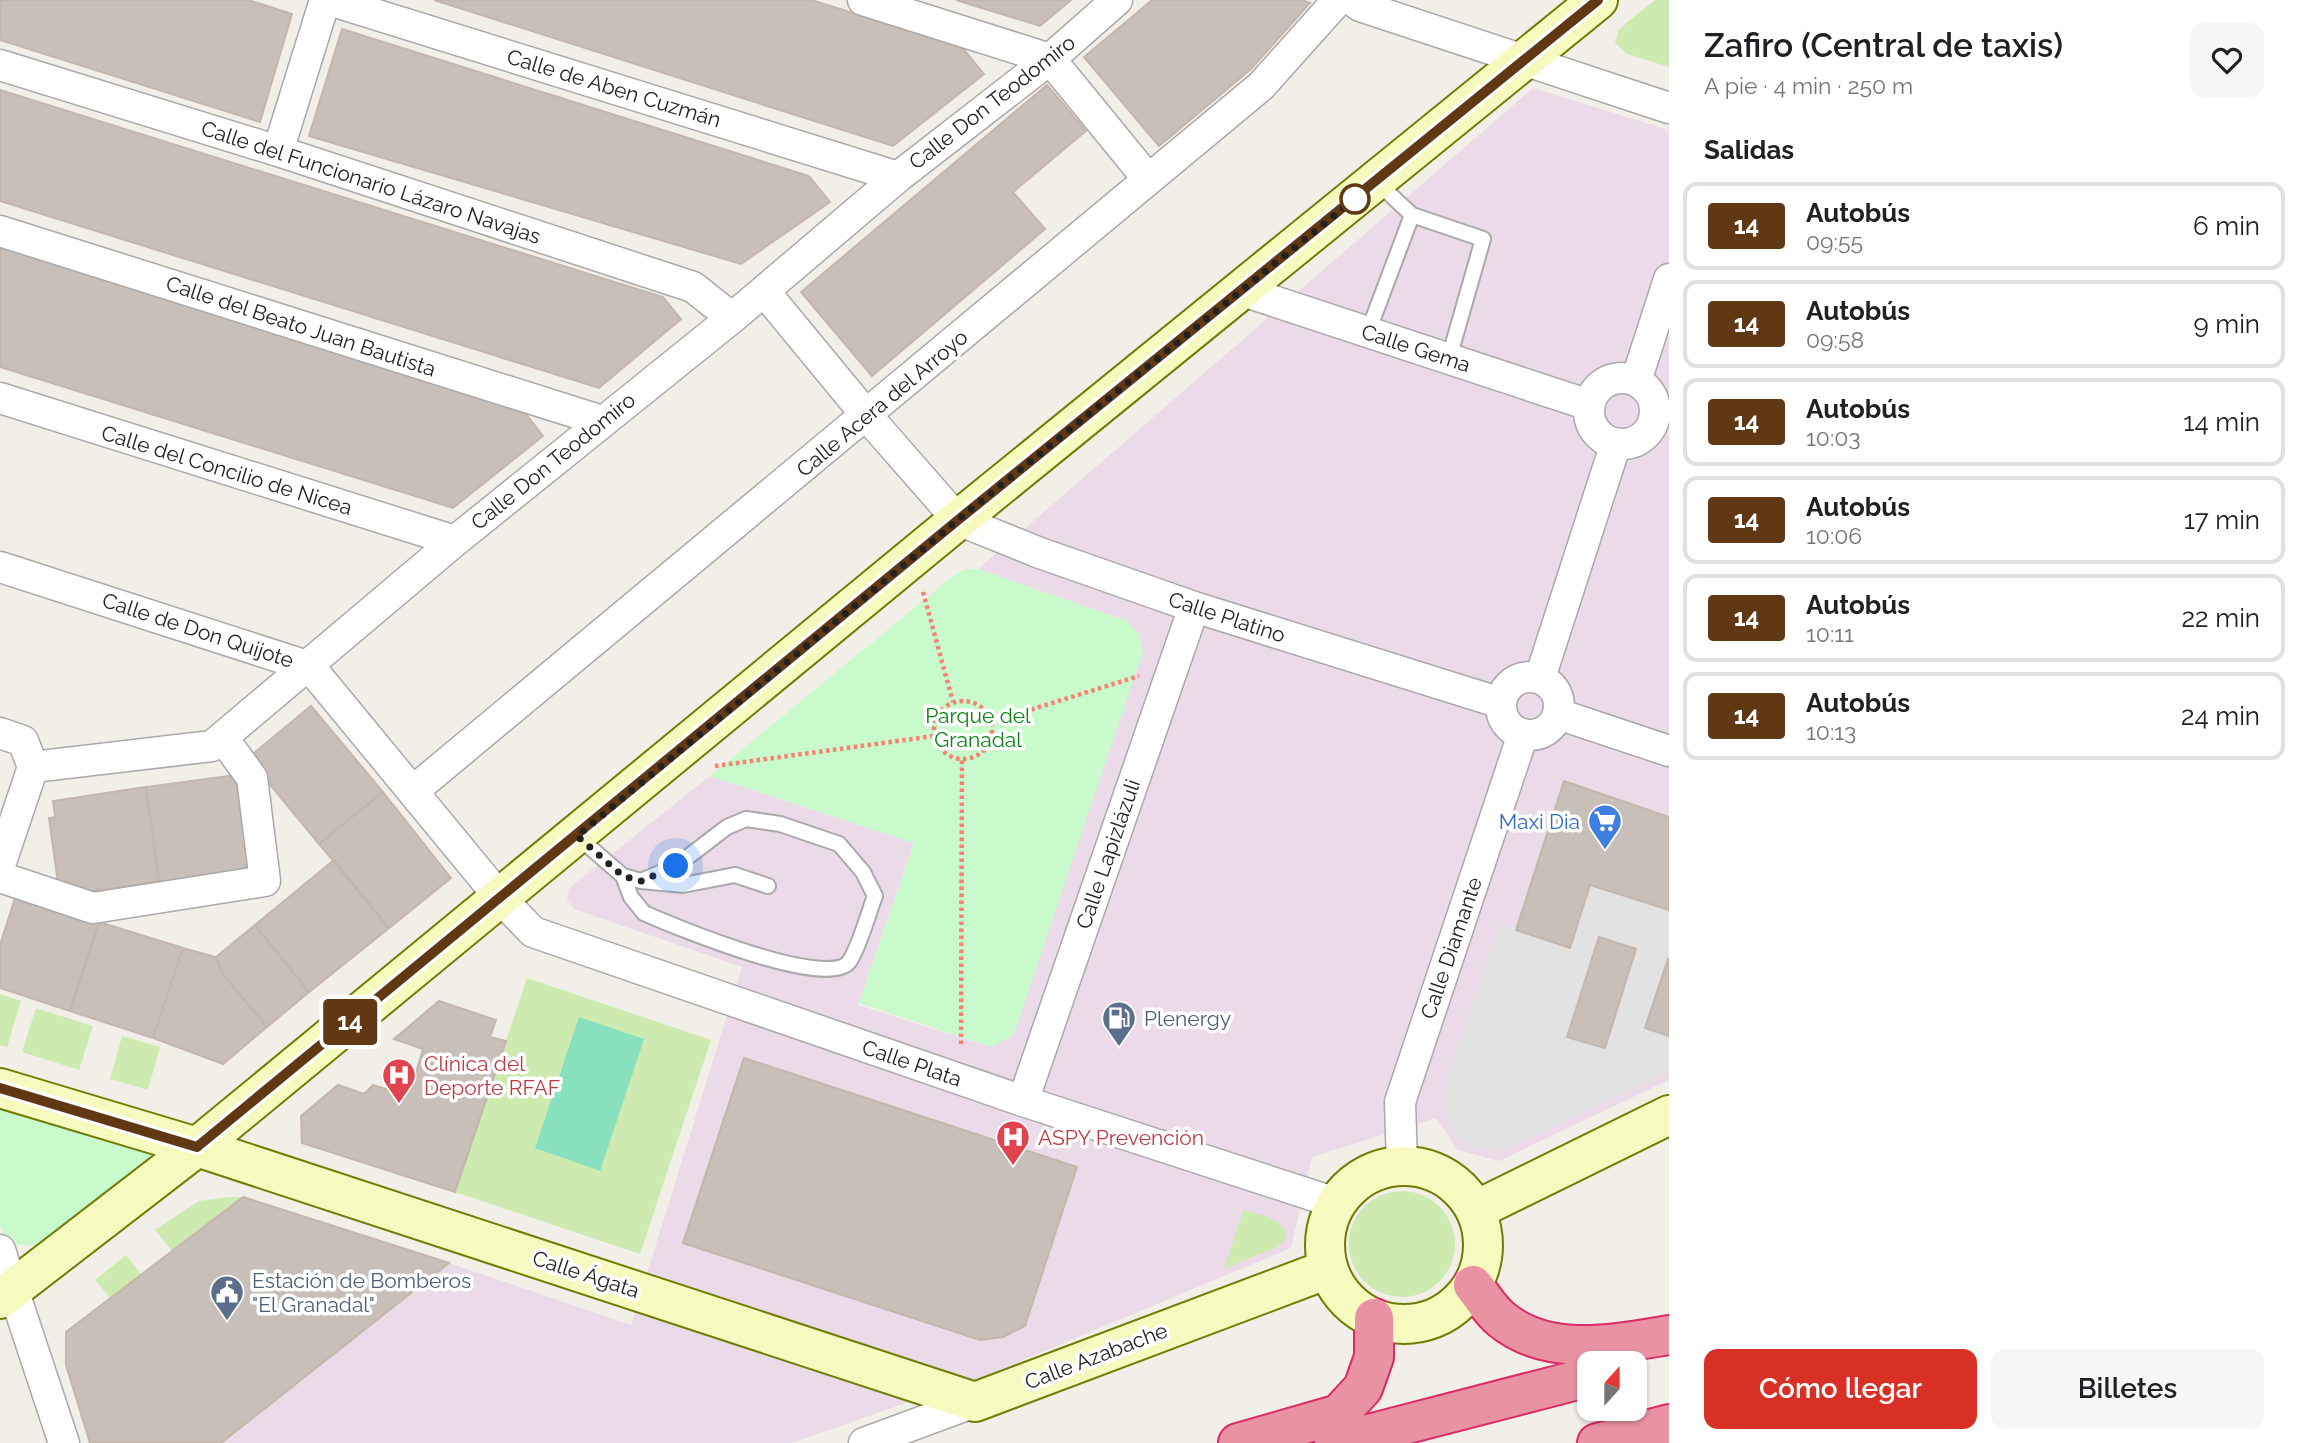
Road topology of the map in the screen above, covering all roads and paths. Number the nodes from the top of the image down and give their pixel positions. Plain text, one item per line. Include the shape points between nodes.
1 (327, 0) edge
2 (863, 0) edge
3 (1117, 0) edge
4 (1338, 0) edge
5 (1352, 0) edge
6 (1598, 0) edge
7 (1050, 59) junction
8 (1524, 61) junction
9 (0, 65) edge
10 (1669, 108) edge
11 (278, 151) junction
12 (898, 177) junction
13 (1148, 179) junction
14 (1377, 182) junction
15 (1412, 215) junction
16 (0, 230) edge
17 (1669, 279) edge
18 (764, 291) junction
19 (1243, 291) junction
20 (732, 318) junction
21 (1368, 332) junction
22 (1449, 358) junction
23 (1636, 381) junction
24 (0, 398) edge
25 (1589, 405) junction
26 (867, 416) junction
27 (602, 421) junction
28 (1659, 432) edge
29 (1616, 443) junction
30 (958, 520) junction
31 (455, 541) junction
32 (0, 567) edge
33 (923, 593) dead end
34 (1194, 607) junction
35 (310, 667) junction
36 (1140, 676) dead end
37 (1540, 678) junction
38 (953, 702) junction
39 (1501, 703) junction
40 (1558, 714) junction
41 (991, 722) junction
42 (0, 733) edge
43 (1524, 734) junction
44 (934, 736) junction
45 (223, 738) junction
46 (1669, 751) edge
47 (962, 759) junction
48 (33, 766) junction
49 (710, 766) dead end
50 (413, 791) junction
51 (577, 836) junction
52 (0, 865) edge
53 (623, 876) junction
54 (0, 877) edge
55 (641, 881) junction
56 (768, 886) dead end
57 (501, 899) junction
58 (961, 1044) dead end
59 (0, 1088) edge
60 (1023, 1101) junction
61 (1669, 1115) edge
62 (197, 1147) junction
63 (1402, 1165) junction
64 (1336, 1203) junction
65 (1476, 1210) junction
66 (0, 1250) edge
67 (1328, 1269) junction
68 (1473, 1285) junction
69 (7, 1293) edge
70 (1374, 1318) junction
71 (1669, 1335) edge
72 (1669, 1357) edge
73 (1647, 1363) edge
74 (1577, 1380) edge
75 (975, 1402) junction
76 (1669, 1424) edge
77 (64, 1443) edge
78 (864, 1443) edge
79 (1238, 1443) edge
80 (1334, 1443) edge
81 (1597, 1443) edge

1 - 11 street
1 - 12 street, Calle de Aben Cuzmán
2 - 7 street
3 - 7 street, Calle Don Teodomiro
4 - 13 street, Calle Acera del Arroyo via 1261,86
5 - 8 street
6 - 8 street
7 - 12 street, Calle Don Teodomiro
7 - 13 street
8 - 10 street
8 - 14 street
9 - 11 street, Calle del Funcionario Lázaro Navajas
11 - 20 street, Calle del Funcionario Lázaro Navajas via 693,287
12 - 18 street, Calle Don Teodomiro
13 - 26 street, Calle Acera del Arroyo
14 - 15 lane
14 - 19 street
15 - 21 lane
15 - 22 lane via 1483,240
16 - 27 street, Calle del Beato Juan Bautista
17 - 23 street
18 - 20 street, Calle Don Teodomiro
18 - 26 street
19 - 21 street, Calle Gema
19 - 30 street
20 - 27 street, Calle Don Teodomiro
21 - 22 street, Calle Gema
22 - 25 street, Calle Gema
23 - 25 street via 1606,381
23 - 28 street via 1652,396
24 - 31 street, Calle del Concilio de Nicea
25 - 29 street via 1592,425 1606,440
26 - 30 street
26 - 50 street, Calle Acera del Arroyo
27 - 31 street, Calle Don Teodomiro
28 - 29 street via 1635,442
29 - 37 street
30 - 34 street, Calle Platino
30 - 51 street
31 - 35 street, Calle Don Teodomiro
32 - 35 street, Calle de Don Quijote
33 - 38 path
34 - 39 street, Calle Platino
34 - 60 street, Calle Lapizlázuli
35 - 45 street, Calle Don Teodomiro
35 - 50 street, Calle de Don Quijote
36 - 41 path
37 - 39 street via 1514,681
37 - 40 street via 1558,697
38 - 41 path via 978,705
38 - 44 path via 936,717
39 - 43 street via 1508,726
40 - 43 street via 1541,733
40 - 46 street
41 - 47 path via 987,747
42 - 48 street via 23,741
43 - 63 street, Calle Diamante via 1400,1102
44 - 47 path via 944,752
44 - 49 path
45 - 48 street, Calle Don Teodomiro via 212,746
45 - 54 street via 252,778 265,881 93,908
47 - 58 path
48 - 52 street
50 - 57 street, Calle de Don Quijote
51 - 53 lane
51 - 57 street
53 - 55 lane
53 - 55 lane via 644,913 759,956 837,969 848,963 875,896 863,872 839,844 780,824 746,819 727,827 676,866
55 - 56 lane via 683,885 735,875
57 - 60 street, Calle Plata via 533,932
57 - 62 street
59 - 62 street, Calle Ágata
60 - 64 street, Calle Plata
61 - 65 street
62 - 69 street
62 - 75 street, Calle Ágata
63 - 64 street via 1376,1170 1353,1184
63 - 65 street via 1424,1167 1446,1177
64 - 67 street via 1327,1224
65 - 68 street via 1484,1248
66 - 69 street
67 - 70 street via 1354,1306
67 - 75 street, Calle Azabache
68 - 70 street via 1459,1303 1440,1316 1395,1324
68 - 71 highway via 1502,1319 1546,1342 1600,1346
69 - 77 street
70 - 79 highway via 1374,1357 1363,1388 1339,1414
72 - 73 highway
74 - 80 highway
75 - 78 street, Calle Azabache
76 - 81 highway

